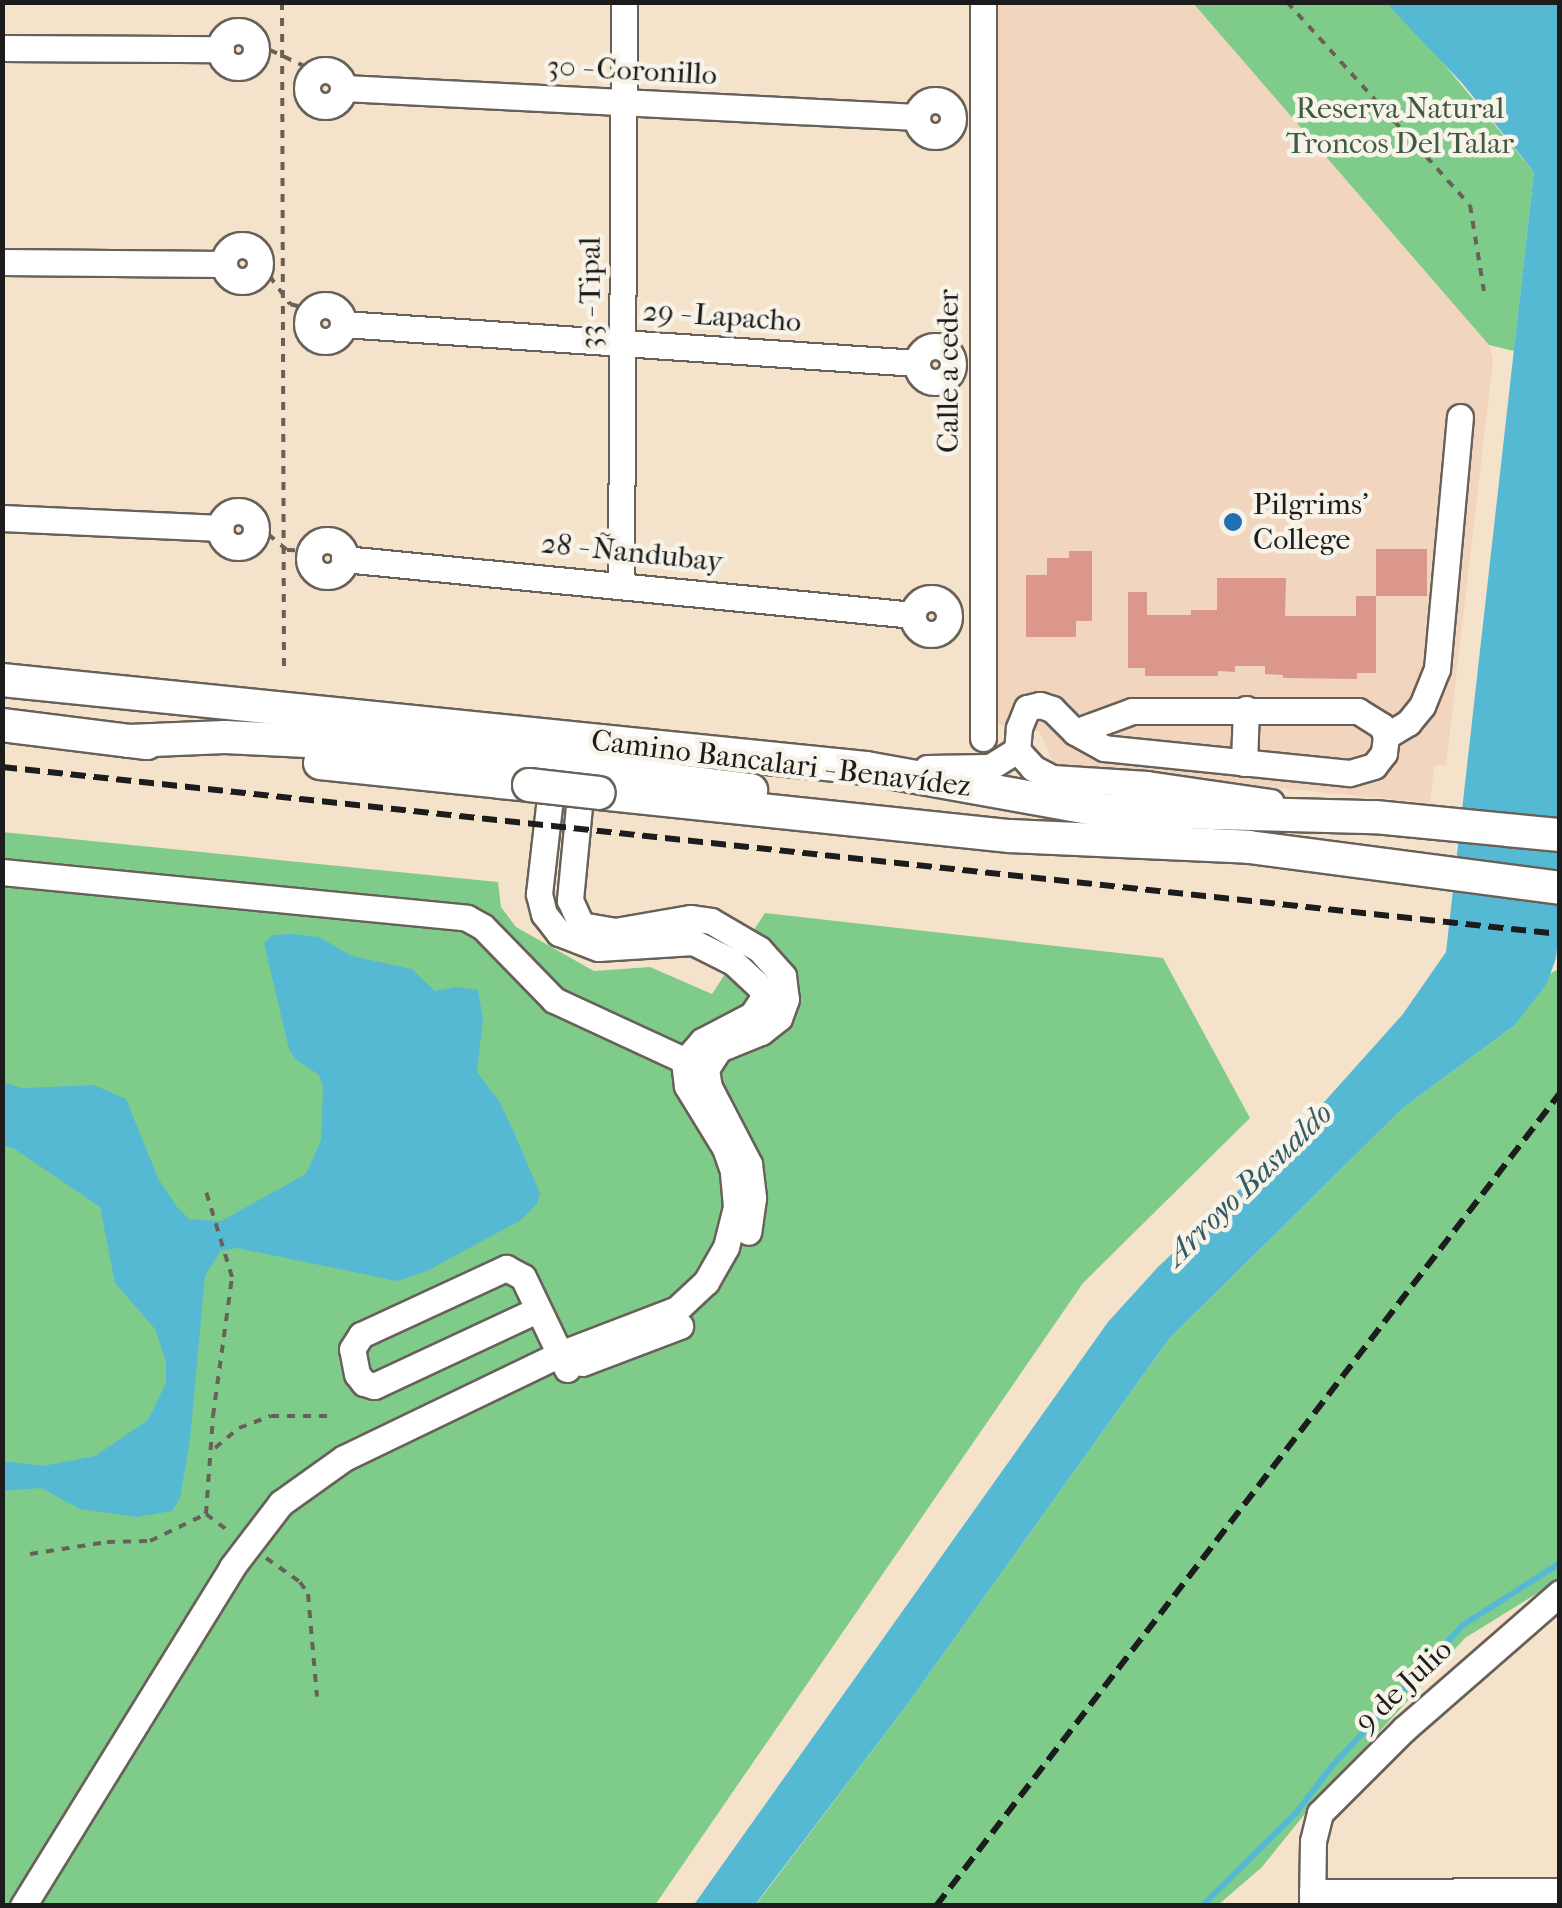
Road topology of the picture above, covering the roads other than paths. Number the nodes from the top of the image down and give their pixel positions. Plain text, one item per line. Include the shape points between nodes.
1 (624, 2) edge
2 (983, 2) edge
3 (256, 43) road end
4 (2, 48) edge
5 (317, 72) road end
6 (624, 103) junction
7 (918, 117) dead end
8 (2, 262) edge
9 (260, 263) road end
10 (312, 310) road end
11 (623, 342) junction
12 (917, 362) dead end
13 (1460, 417) dead end
14 (2, 518) edge
15 (256, 524) road end
16 (297, 550) road end
17 (621, 584) junction
18 (913, 615) dead end
19 (19, 681) edge
20 (1246, 709) junction
21 (2, 725) edge
22 (1075, 732) junction
23 (1386, 736) junction
24 (982, 738) dead end
25 (129, 741) junction
26 (388, 745) junction
27 (1016, 750) junction
28 (1244, 762) junction
29 (866, 768) junction
30 (566, 778) junction
31 (707, 782) junction
32 (1099, 810) junction
33 (1375, 817) junction
34 (1560, 835) edge
35 (1071, 839) junction
36 (2, 872) edge
37 (1560, 888) edge
38 (695, 1066) junction
39 (537, 1310) junction
40 (564, 1362) junction
41 (1560, 1593) edge
42 (1560, 1891) edge
43 (1312, 1899) edge
44 (23, 1906) edge

1 - 6 street, 33 - Tipal
2 - 24 street, Calle a ceder
3 - 4 street via 238,31 220,49
5 - 6 street, 30 - Coronillo via 308,87 314,102 336,102 344,88
6 - 7 street, 30 - Coronillo
6 - 11 street, 33 - Tipal
8 - 9 street via 224,264 228,252 244,246
10 - 11 street, 29 - Lapacho via 308,327 318,340 335,338 343,324
11 - 12 street, 29 - Lapacho
11 - 17 street, 33 - Tipal
13 - 23 street via 1437,668 1422,706
14 - 15 street via 220,528 237,511
16 - 17 street, 28 - Ñandubay via 322,575 339,570 344,559
17 - 18 street, 28 - Ñandubay
19 - 26 main road via 88,700
19 - 29 main road, Camino Bancalari - Benavídez
20 - 22 street via 1132,711
20 - 23 street via 1358,711
20 - 28 street
21 - 25 main road, Camino Bancalari - Benavídez
22 - 27 street via 1052,709 1035,704 1019,728
22 - 28 street via 1104,748
23 - 28 street via 1384,752 1362,771
25 - 26 main road via 224,737
25 - 30 main road, Camino Bancalari - Benavídez
26 - 30 main road
27 - 29 street via 990,767
27 - 33 street via 1042,774 1076,782 1147,784
29 - 32 main road, Camino Bancalari - Benavídez
30 - 31 main road
30 - 35 main road, Camino Bancalari - Benavídez
30 - 38 street via 570,900 577,921 597,931 702,919 754,978 763,998 752,1016 702,1041
31 - 32 main road via 852,786 1050,817
31 - 35 main road via 882,804
32 - 33 main road, Camino Bancalari - Benavídez
33 - 34 main road, Camino Bancalari - Benavídez
35 - 37 main road, Camino Bancalari - Benavídez via 1249,847
36 - 38 street via 466,918 483,927 554,1000
38 - 40 street via 687,1086 733,1171 736,1207 726,1247 706,1282 678,1309
39 - 39 street via 523,1277 506,1268 496,1271 361,1335 352,1349 356,1374 374,1386
39 - 40 street
40 - 44 street via 344,1458 281,1503
41 - 43 street, 9 de Julio via 1320,1813
42 - 43 street

